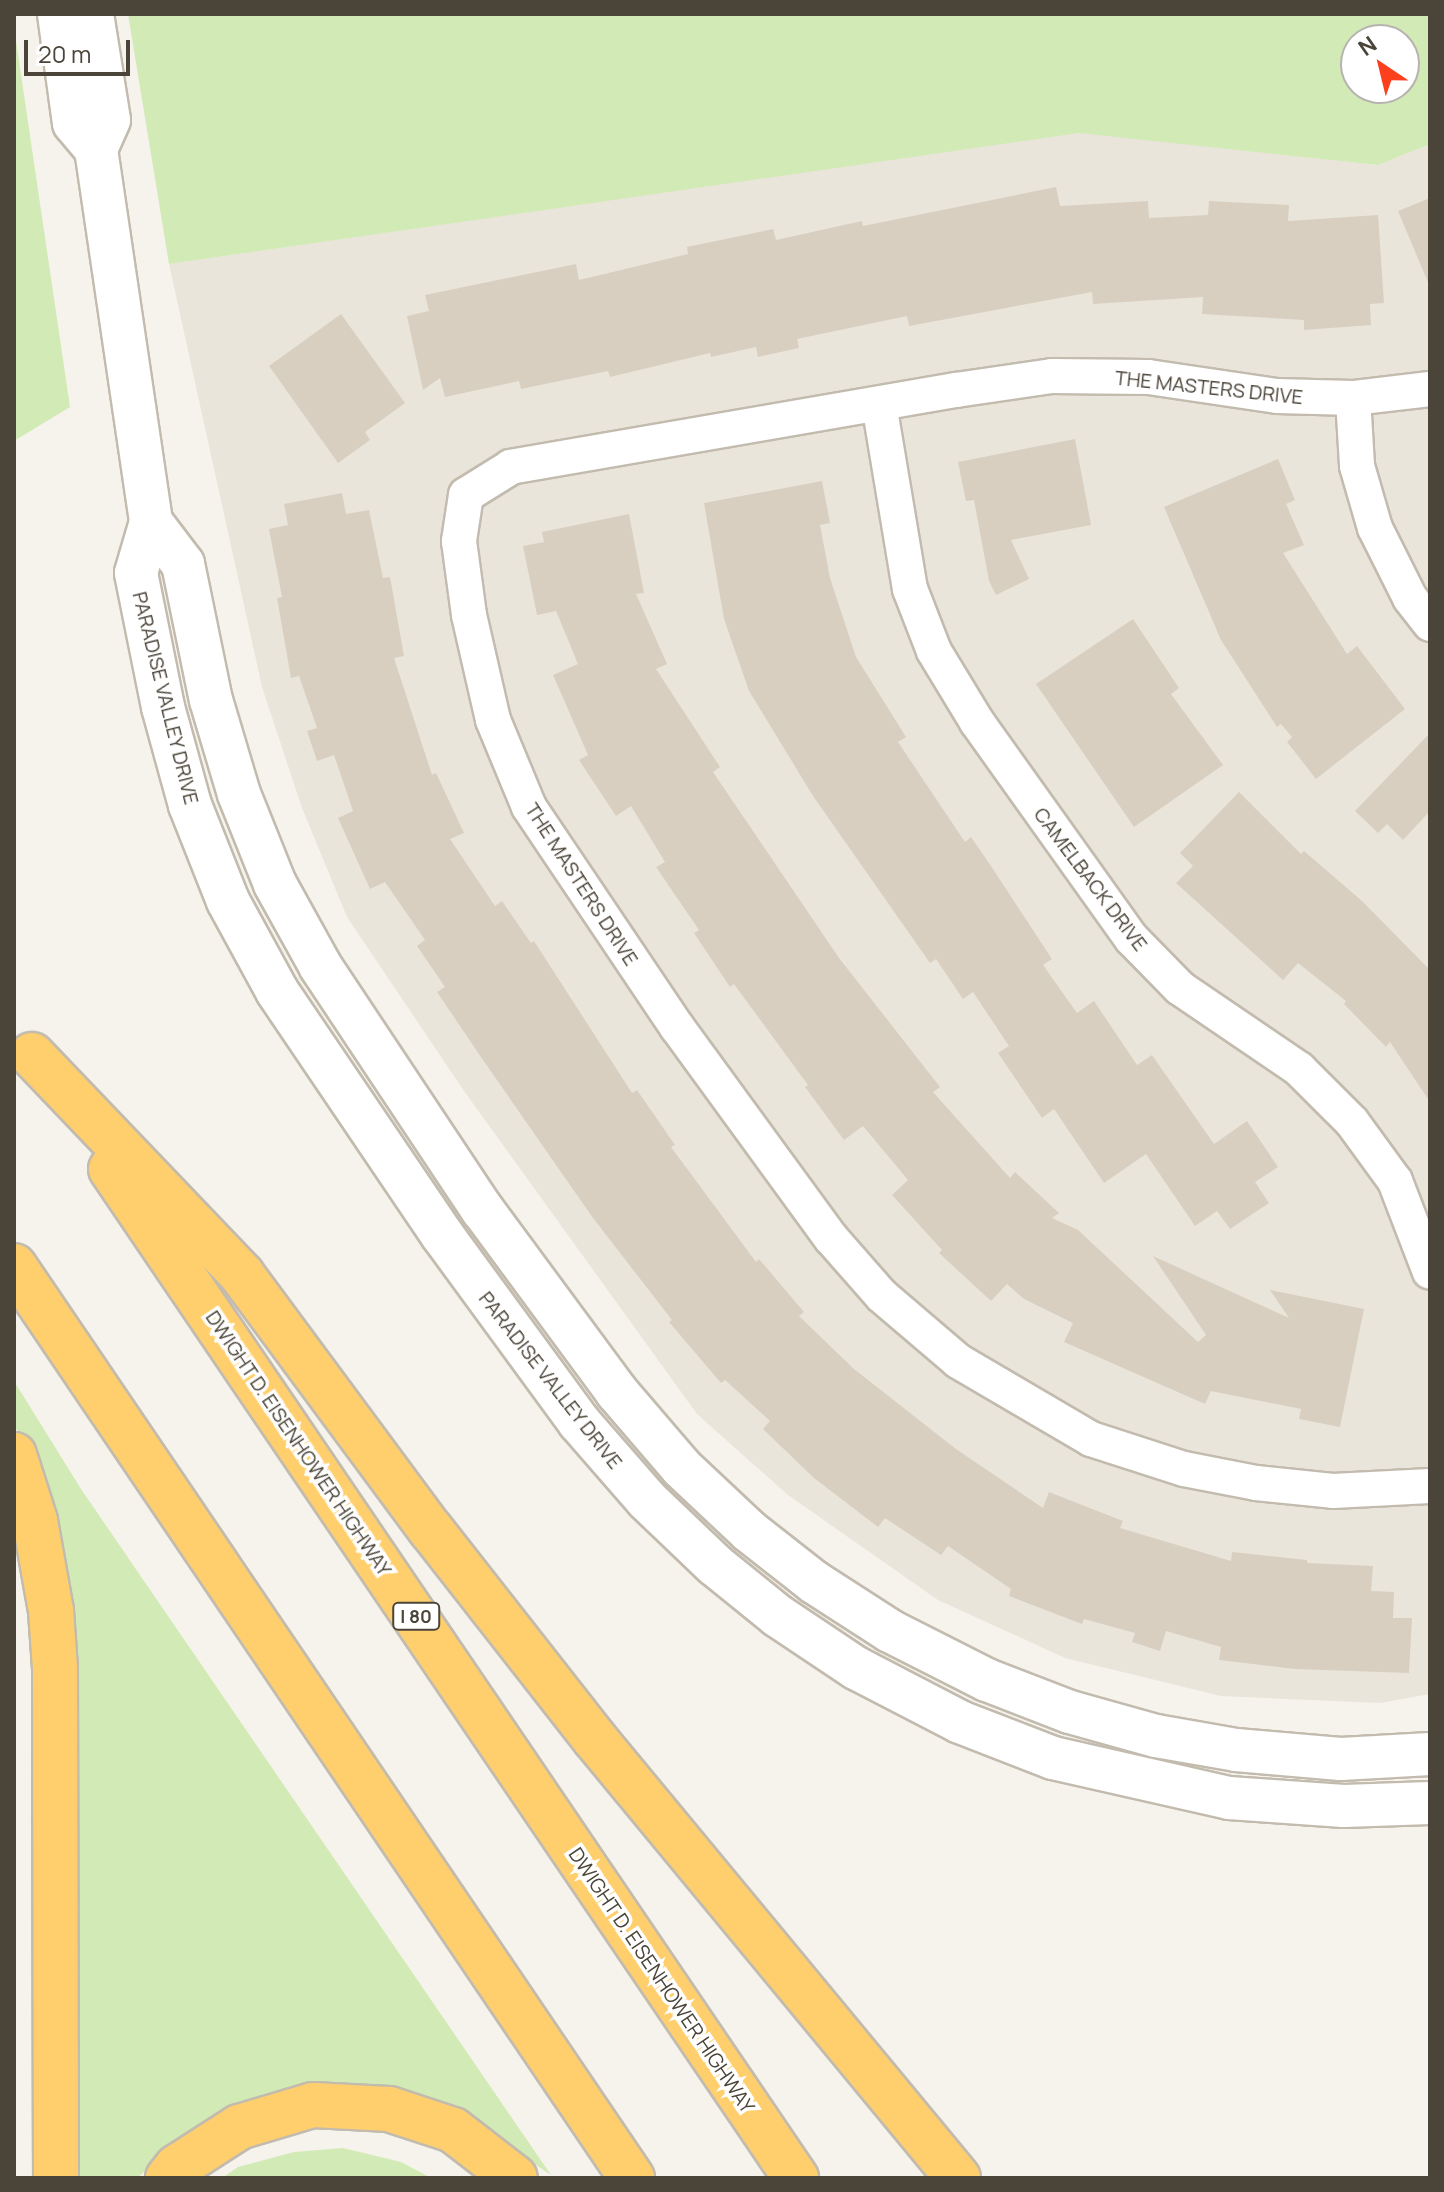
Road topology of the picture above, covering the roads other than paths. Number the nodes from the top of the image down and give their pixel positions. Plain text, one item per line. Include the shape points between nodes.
1 (59, 14) edge
2 (92, 14) edge
3 (96, 149) junction
4 (1430, 389) edge
5 (1353, 398) junction
6 (879, 404) junction
7 (151, 522) junction
8 (1430, 624) edge
9 (23, 1042) edge
10 (14, 1266) edge
11 (1430, 1272) edge
12 (14, 1455) edge
13 (1430, 1486) edge
14 (1430, 1754) edge
15 (1430, 1803) edge
16 (56, 2178) edge
17 (168, 2178) edge
18 (515, 2178) edge
19 (632, 2178) edge
20 (796, 2178) edge
21 (958, 2178) edge

1 - 3 street, PARADISE VALLEY DRIVE via 74,123
2 - 3 street, PARADISE VALLEY DRIVE via 109,120
3 - 7 street, PARADISE VALLEY DRIVE
4 - 5 street, THE MASTERS DRIVE
5 - 6 street, THE MASTERS DRIVE via 1277,396 1148,377 1052,376
5 - 8 street via 1357,466 1375,528 1410,598
6 - 11 street, CAMELBACK DRIVE via 910,589 934,651 977,722 1131,938 1180,988 1299,1069 1352,1122 1395,1181
6 - 13 street, THE MASTERS DRIVE via 511,467 466,495 459,541 469,615 493,720 529,807 677,1027 831,1238 882,1296 958,1361 1091,1439 1184,1469 1333,1491
7 - 14 street, PARADISE VALLEY DRIVE via 183,564 211,700 239,794 275,884 321,967 491,1221 616,1391 682,1468 814,1582 890,1631 1014,1691 1156,1736 1236,1750 1341,1759
7 - 15 street, PARADISE VALLEY DRIVE via 136,573 163,707 190,805 228,901 277,991 443,1236 579,1422 647,1500 778,1616 856,1668 960,1722 1053,1758 1229,1798 1344,1806
9 - 20 highway, DWIGHT D. EISENHOWER HIGHWAY / I 80
9 - 21 highway via 242,1275 594,1738
10 - 19 highway
12 - 16 highway via 35,1521 55,1668
17 - 18 highway via 239,2127 313,2105 389,2109 453,2130

